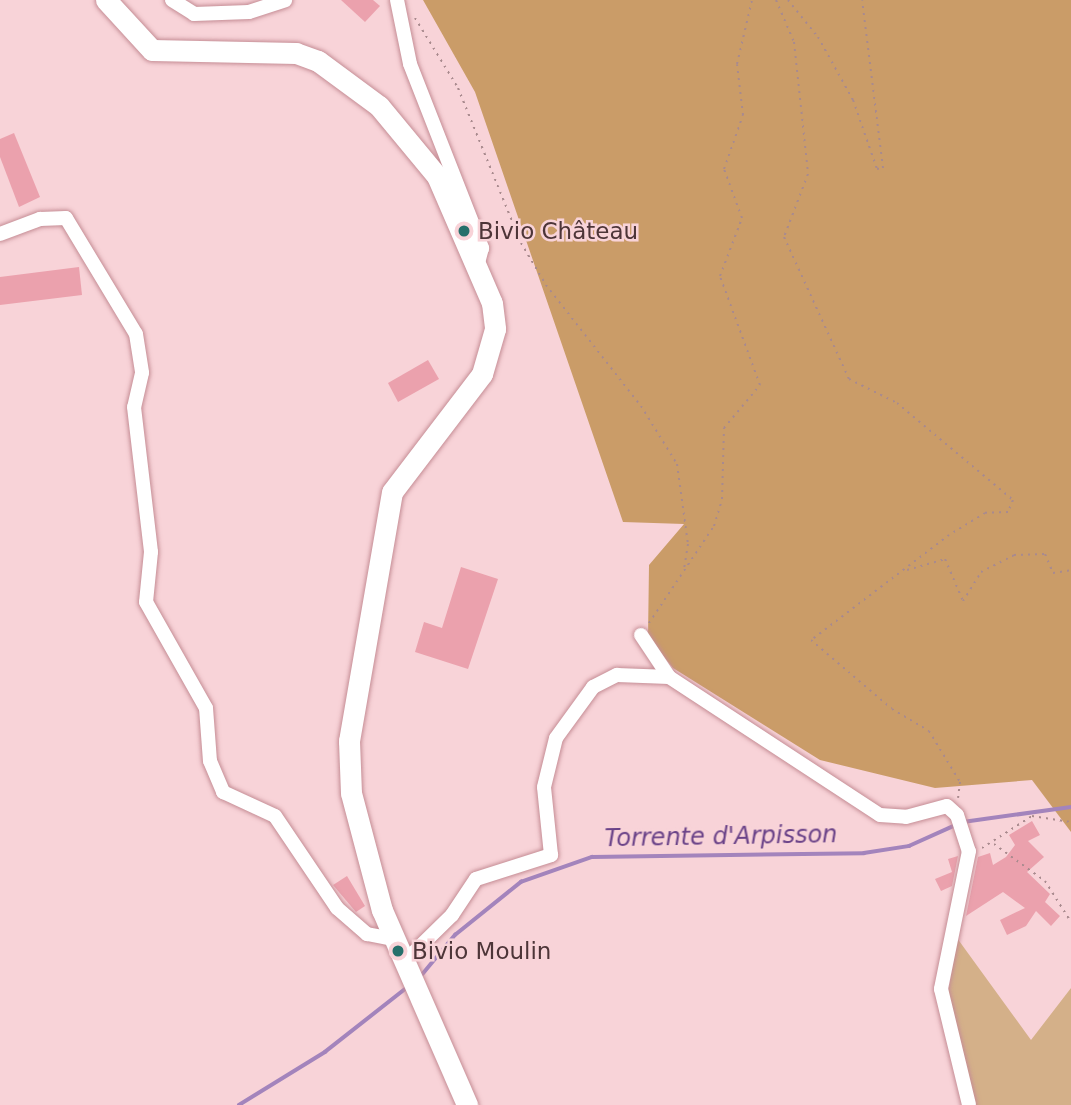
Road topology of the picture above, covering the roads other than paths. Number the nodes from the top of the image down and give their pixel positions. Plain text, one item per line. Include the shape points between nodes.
1 (106, 0) edge
2 (172, 0) edge
3 (285, 0) edge
4 (397, 1) edge
5 (0, 234) edge
6 (478, 263) junction
7 (641, 635) road end
8 (668, 677) junction
9 (393, 939) junction
10 (405, 967) junction
11 (467, 1105) edge
12 (968, 1105) edge

1 - 6 main road via 152,50 296,53 353,86 417,148
2 - 3 street via 194,14 249,12
4 - 6 street via 410,64 481,248
5 - 9 street via 40,219 66,218 136,334 142,373 134,407 151,552 146,602 205,708 210,761 222,792 275,816 337,908 367,934
6 - 9 main road via 492,303 491,355 469,394 392,492 356,688 351,793
7 - 8 street
8 - 10 street via 617,675 593,687 553,750 544,787 551,855 476,879 452,915
8 - 12 street via 880,815 958,817 969,851 941,989
9 - 10 main road
10 - 11 main road

